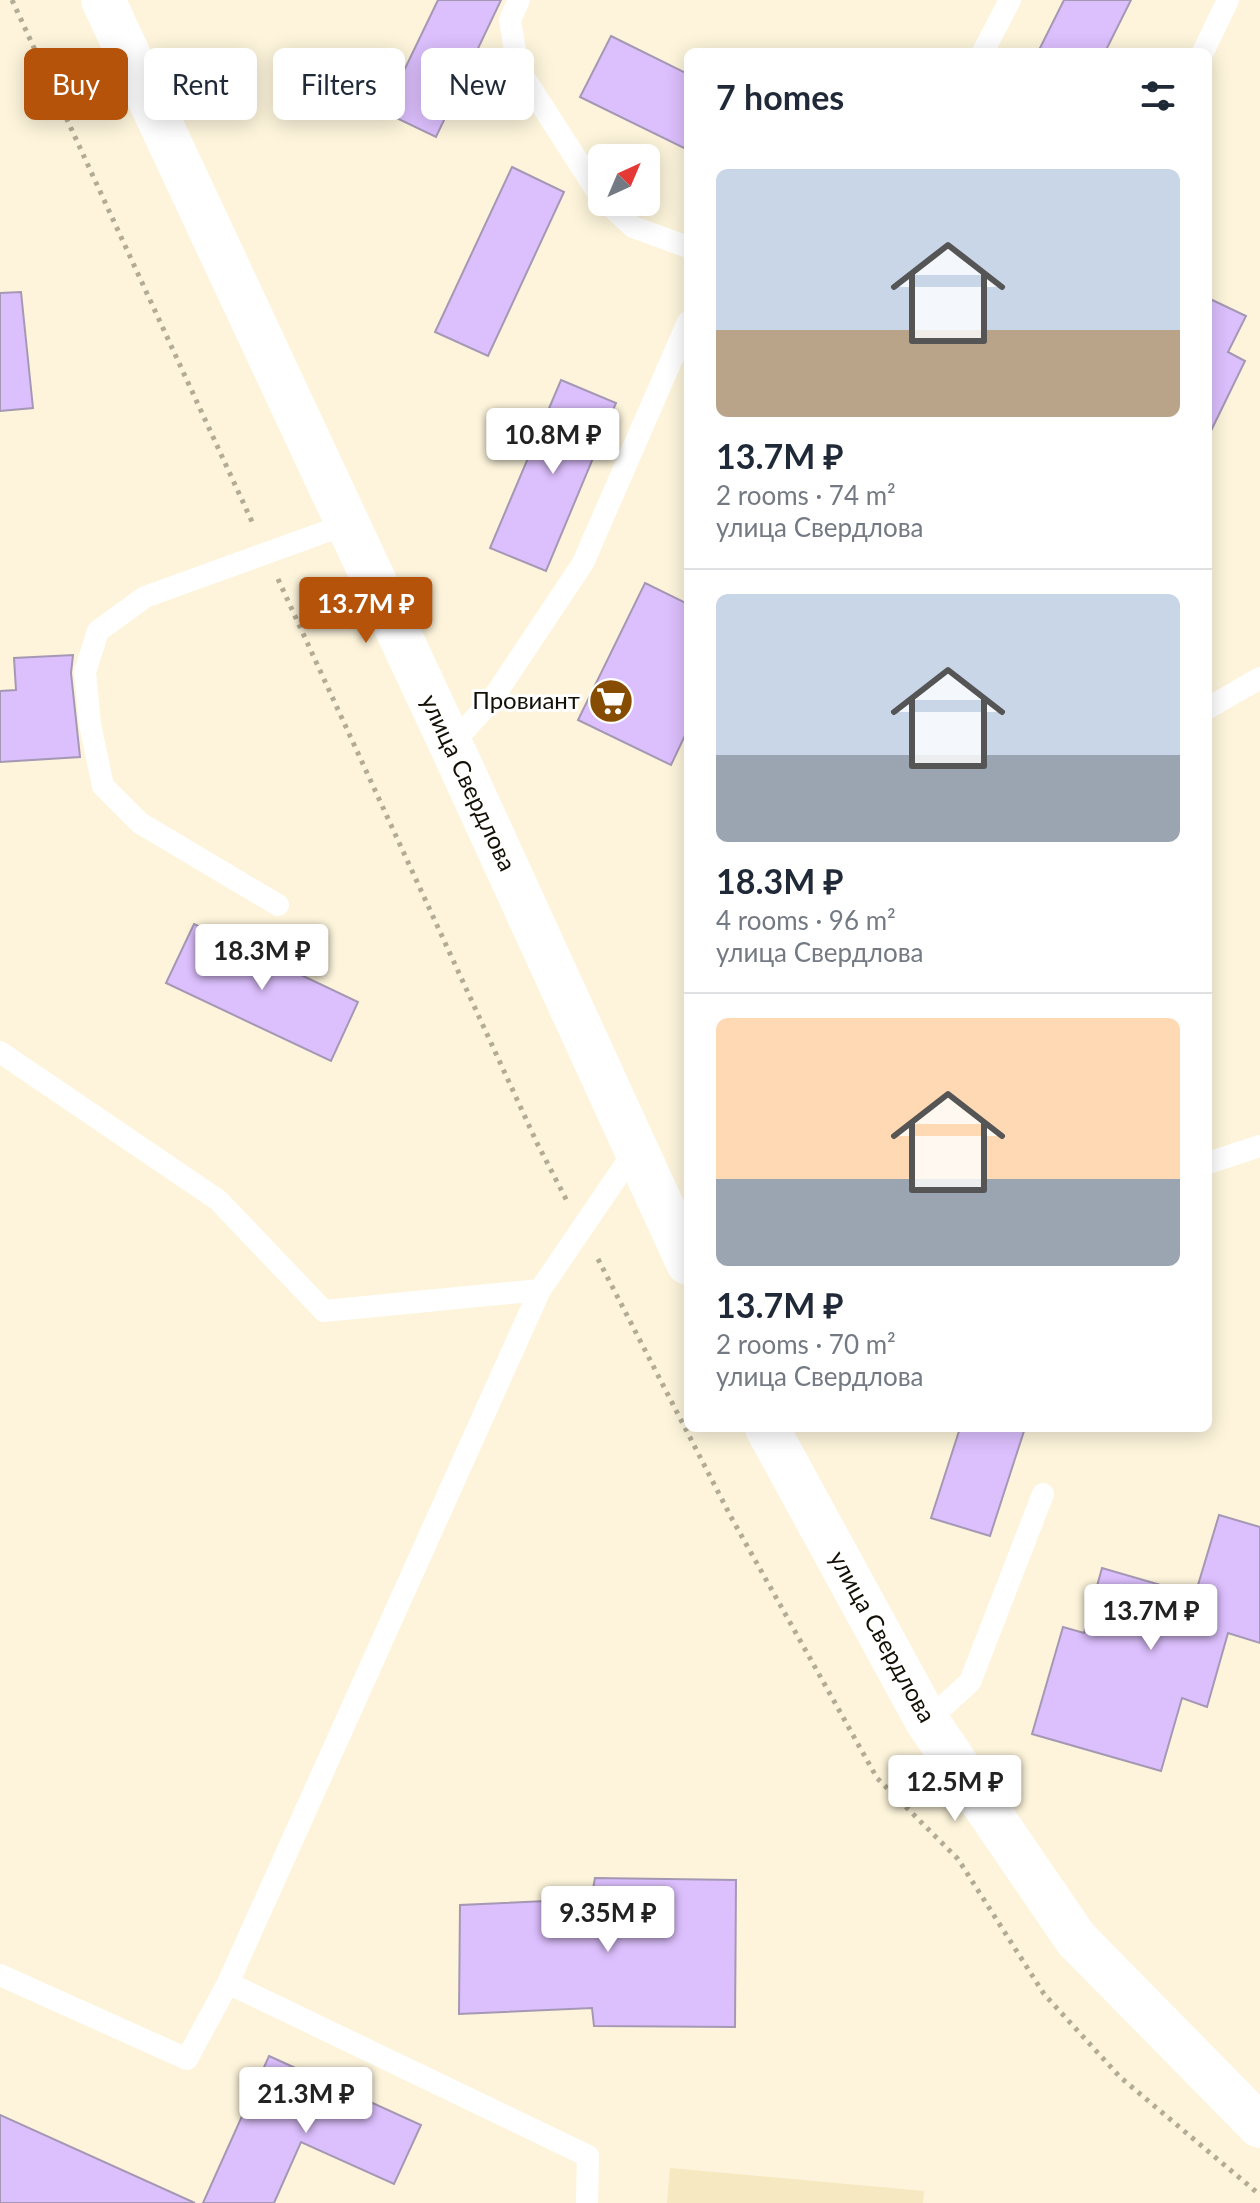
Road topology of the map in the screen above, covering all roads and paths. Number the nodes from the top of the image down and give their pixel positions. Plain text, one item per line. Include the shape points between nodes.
1 (12, 0) edge
2 (103, 0) edge
3 (519, 0) edge
4 (1010, 0) edge
5 (1228, 0) edge
6 (985, 48) edge
7 (1205, 48) edge
8 (588, 182) edge
9 (621, 216) edge
10 (684, 246) edge
11 (684, 331) edge
12 (347, 524) junction
13 (266, 553) junction
14 (1260, 678) edge
15 (1212, 706) edge
16 (451, 745) junction
17 (278, 905) dead end
18 (0, 1052) edge
19 (1260, 1146) edge
20 (636, 1149) junction
21 (1212, 1162) edge
22 (582, 1228) junction
23 (684, 1254) edge
24 (540, 1290) junction
25 (684, 1426) edge
26 (687, 1432) edge
27 (769, 1432) edge
28 (1043, 1494) dead end
29 (927, 1721) junction
30 (0, 1975) edge
31 (228, 1983) junction
32 (1260, 2126) edge
33 (1260, 2195) edge
34 (587, 2203) edge

1 - 13 path
2 - 12 main road, улица Свердлова
3 - 8 lane via 510,20 518,68
4 - 6 lane
5 - 7 lane
9 - 10 lane via 633,227
11 - 16 lane via 583,563 491,701
12 - 13 lane
12 - 16 main road, улица Свердлова
13 - 17 lane via 145,597 98,631 85,672 103,786 140,823
13 - 22 path via 537,1143
14 - 15 lane
16 - 20 main road, улица Свердлова
18 - 24 lane via 218,1200 324,1311
19 - 21 lane
20 - 22 lane
20 - 23 main road, улица Свердлова
22 - 24 lane
22 - 25 path
24 - 31 lane
26 - 33 path via 877,1778 958,1859 1044,1994 1120,2077
27 - 29 main road, улица Свердлова
28 - 29 lane via 970,1682
29 - 32 main road, улица Свердлова via 1076,1939
30 - 31 lane via 187,2059
31 - 34 lane via 588,2156

